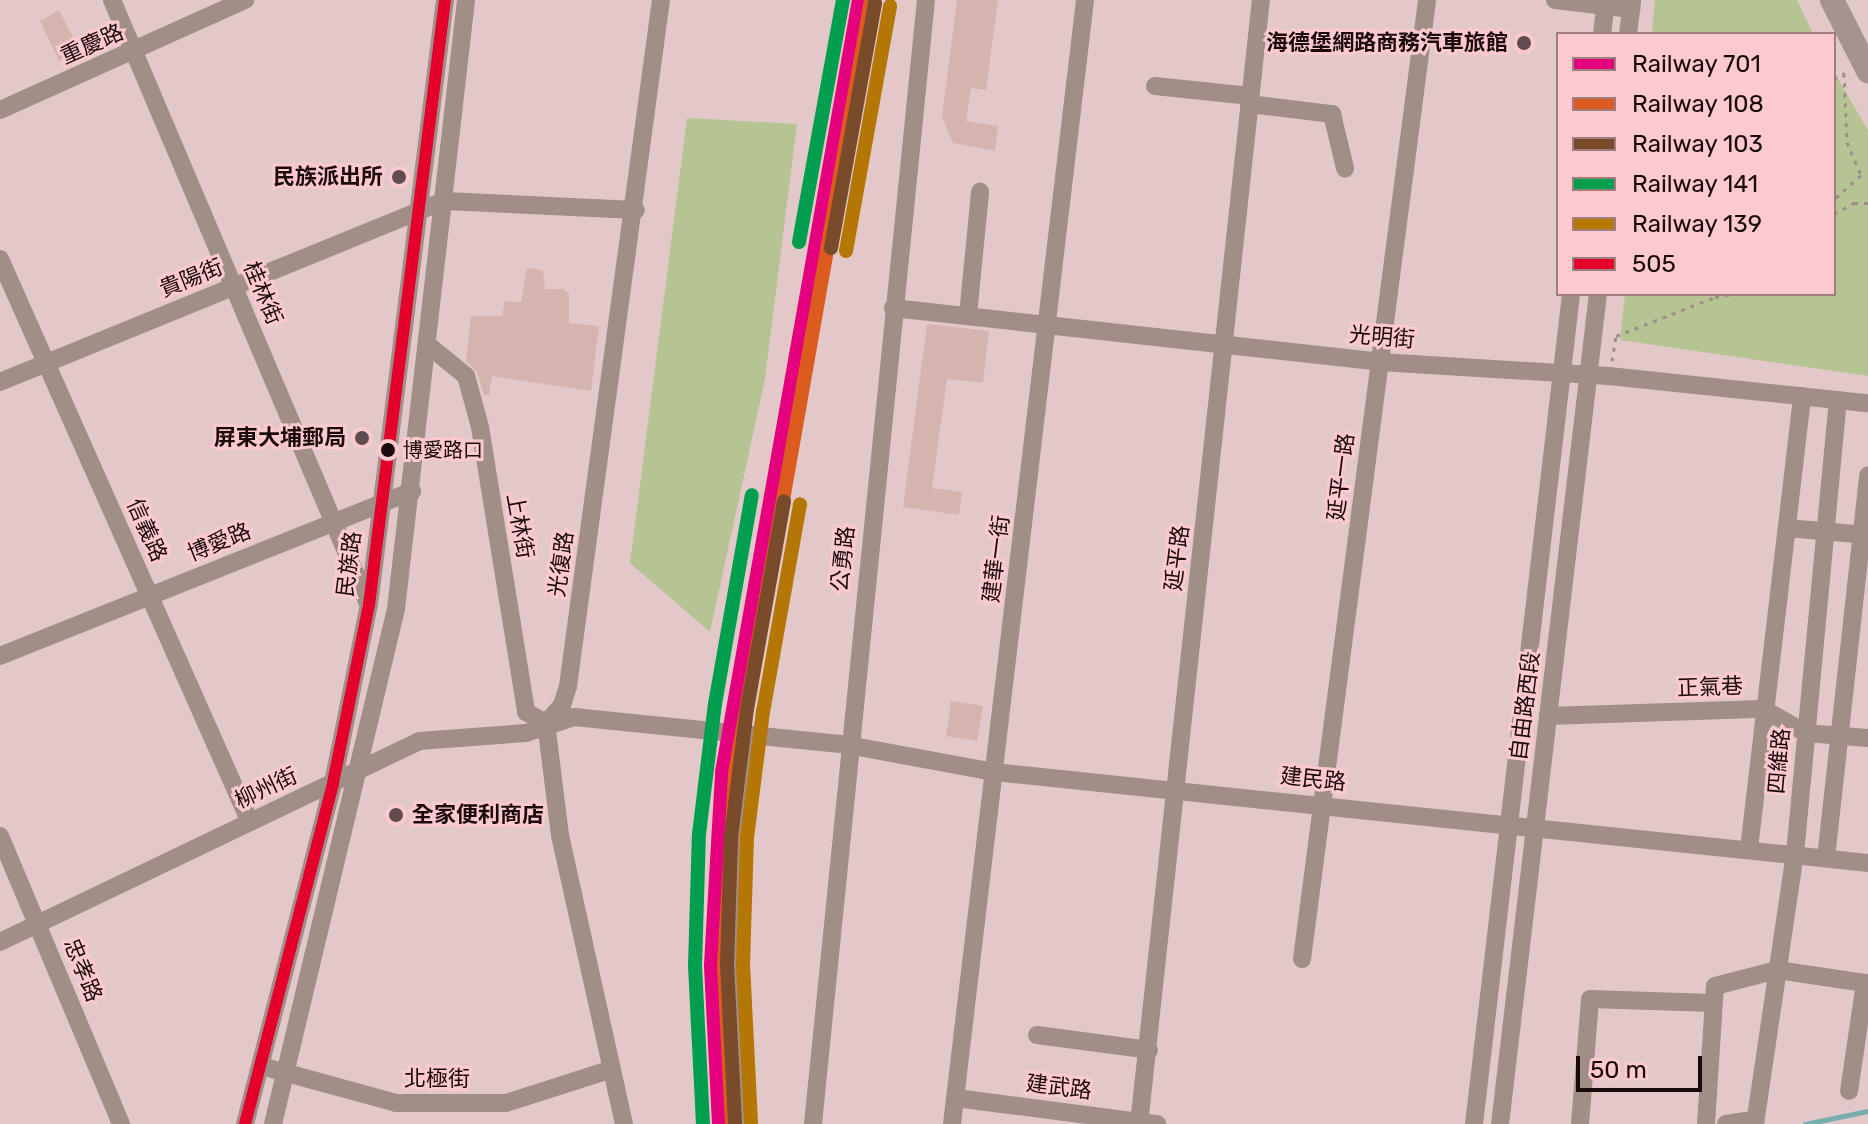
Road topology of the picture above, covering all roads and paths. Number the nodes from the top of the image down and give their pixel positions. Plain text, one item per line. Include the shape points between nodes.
1 (112, 0) edge
2 (245, 0) edge
3 (445, 0) edge
4 (466, 0) edge
5 (661, 0) edge
6 (926, 0) edge
7 (1085, 0) edge
8 (1261, 0) edge
9 (1427, 0) edge
10 (1555, 0) edge
11 (1832, 0) edge
12 (1606, 3) edge
13 (1632, 4) edge
14 (1602, 32) edge
15 (1628, 32) edge
16 (134, 52) junction
17 (1856, 72) edge
18 (1836, 78) edge
19 (1155, 86) dead end
20 (1250, 100) junction
21 (0, 110) edge
22 (1345, 168) dead end
23 (980, 192) dead end
24 (1836, 197) edge
25 (444, 201) junction
26 (1868, 203) edge
27 (636, 210) junction
28 (417, 211) junction
29 (1836, 213) edge
30 (0, 259) edge
31 (234, 286) junction
32 (1571, 296) edge
33 (1598, 296) edge
34 (1722, 296) edge
35 (893, 308) junction
36 (968, 315) junction
37 (1050, 324) junction
38 (428, 345) junction
39 (1226, 345) junction
40 (1380, 362) junction
41 (46, 363) junction
42 (1561, 375) junction
43 (1588, 376) junction
44 (1609, 376) junction
45 (0, 382) edge
46 (1802, 396) junction
47 (1838, 400) junction
48 (1868, 403) edge
49 (1868, 475) edge
50 (412, 491) junction
51 (382, 500) junction
52 (335, 522) junction
53 (1787, 528) junction
54 (1823, 530) junction
55 (1864, 535) edge
56 (150, 596) junction
57 (369, 605) junction
58 (0, 656) edge
59 (1763, 709) junction
60 (1548, 716) junction
61 (546, 723) junction
62 (1806, 733) junction
63 (754, 735) junction
64 (1837, 736) junction
65 (1868, 738) edge
66 (848, 745) junction
67 (362, 768) junction
68 (994, 772) junction
69 (333, 783) junction
70 (1175, 791) junction
71 (1323, 804) junction
72 (250, 822) junction
73 (1508, 825) junction
74 (1535, 828) junction
75 (0, 836) edge
76 (1749, 849) junction
77 (1795, 854) junction
78 (1826, 858) junction
79 (1868, 863) edge
80 (38, 924) junction
81 (0, 942) edge
82 (1302, 959) dead end
83 (1777, 970) junction
84 (1713, 1003) junction
85 (1037, 1035) dead end
86 (1149, 1050) junction
87 (261, 1066) junction
88 (612, 1069) junction
89 (287, 1073) junction
90 (1849, 1091) dead end
91 (956, 1098) junction
92 (1036, 1116) edge
93 (1755, 1121) edge
94 (1146, 1123) edge
95 (121, 1124) edge
96 (245, 1124) edge
97 (273, 1124) edge
98 (624, 1124) edge
99 (741, 1124) edge
100 (813, 1124) edge
101 (952, 1124) edge
102 (1474, 1124) edge
103 (1500, 1124) edge
104 (1580, 1124) edge
105 (1706, 1124) edge
106 (1726, 1124) edge

1 - 16 street, 桂林街
2 - 16 street, 重慶路
3 - 28 street, 民族路
4 - 25 street
5 - 27 street, 光復路
6 - 35 street, 公勇路
7 - 37 street, 建華一街
8 - 20 street, 延平路
9 - 40 street, 延平一路
10 - 12 street
11 - 17 main road
12 - 13 street
12 - 14 street
13 - 15 street
16 - 21 street, 重慶路
16 - 31 street, 桂林街
17 - 18 path
17 - 24 path via 1847,142 1861,175
19 - 20 street
20 - 22 street via 1332,114
20 - 39 street, 延平路
23 - 36 street
25 - 27 street
25 - 28 street, 貴陽街
25 - 38 street
26 - 29 path via 1854,203
27 - 61 street, 光復路 via 568,686 562,705
28 - 31 street, 貴陽街
28 - 51 street, 民族路
30 - 41 street, 信義路
31 - 41 street, 貴陽街
31 - 52 street, 桂林街
32 - 42 street, 自由路西段
33 - 43 street, 自由路西段
34 - 44 path via 1616,336
35 - 36 street, 光明街
35 - 66 street, 公勇路
36 - 37 street, 光明街
37 - 39 street, 光明街
37 - 68 street, 建華一街
38 - 50 street
38 - 61 street, 上林街 via 466,376 480,427 526,712
39 - 40 street, 光明街
39 - 70 street, 延平路
40 - 42 street, 光明街
40 - 71 street, 延平一路
41 - 45 street, 貴陽街
41 - 56 street, 信義路
42 - 43 street, 光明街
42 - 73 street, 自由路西段
43 - 44 street, 光明街
43 - 60 street, 自由路西段
44 - 46 street, 光明街
46 - 47 street, 光明街
46 - 53 street, 四維路
47 - 48 street, 光明街
47 - 54 street, 四維路
49 - 55 street
50 - 51 street, 博愛路
50 - 67 street via 396,609
51 - 52 street, 博愛路
51 - 57 street, 民族路
52 - 56 street, 博愛路
52 - 57 street, 桂林街
53 - 54 street
53 - 59 street, 四維路
54 - 55 street
54 - 62 street, 四維路
55 - 64 street
56 - 58 street, 博愛路
56 - 72 street, 信義路
57 - 69 street, 民族路
59 - 60 street, 正氣巷
59 - 62 street, 正氣巷
59 - 76 street, 四維路
60 - 74 street, 自由路西段
61 - 63 street, 柳州街 via 574,717
61 - 67 street, 柳州街 via 526,733 419,741
61 - 88 street via 560,835
62 - 64 street, 正氣巷
62 - 77 street, 四維路
63 - 66 street, 建民路
63 - 99 street via 740,872
64 - 65 street, 正氣巷
64 - 78 street
66 - 68 street, 建民路
66 - 100 street, 公勇路
67 - 69 street, 柳州街
67 - 89 street
68 - 70 street, 建民路
68 - 91 street, 建華一街
69 - 72 street, 柳州街
69 - 87 street, 民族路
70 - 71 street, 建民路
70 - 86 street, 延平路
71 - 73 street, 建民路
71 - 82 street, 延平一路
72 - 80 street, 柳州街
73 - 74 street, 建民路
73 - 102 street, 自由路西段
74 - 76 street, 建民路
74 - 103 street, 自由路西段
75 - 80 street, 忠孝路
76 - 77 street, 建民路
77 - 78 street, 建民路
77 - 83 street, 四維路
78 - 79 street, 建民路
80 - 81 street, 柳州街
80 - 95 street, 忠孝路
83 - 84 street via 1715,986
83 - 90 street via 1865,983
83 - 93 street, 四維路
84 - 104 street via 1590,999
84 - 105 street
85 - 86 street
86 - 94 street, 延平路
87 - 89 street, 北極街
87 - 96 street, 民族路
88 - 89 street, 北極街 via 506,1103 396,1103
88 - 98 street
89 - 97 street
91 - 92 street, 建武路
91 - 101 street, 建華一街
92 - 94 street, 建武路
93 - 106 street

